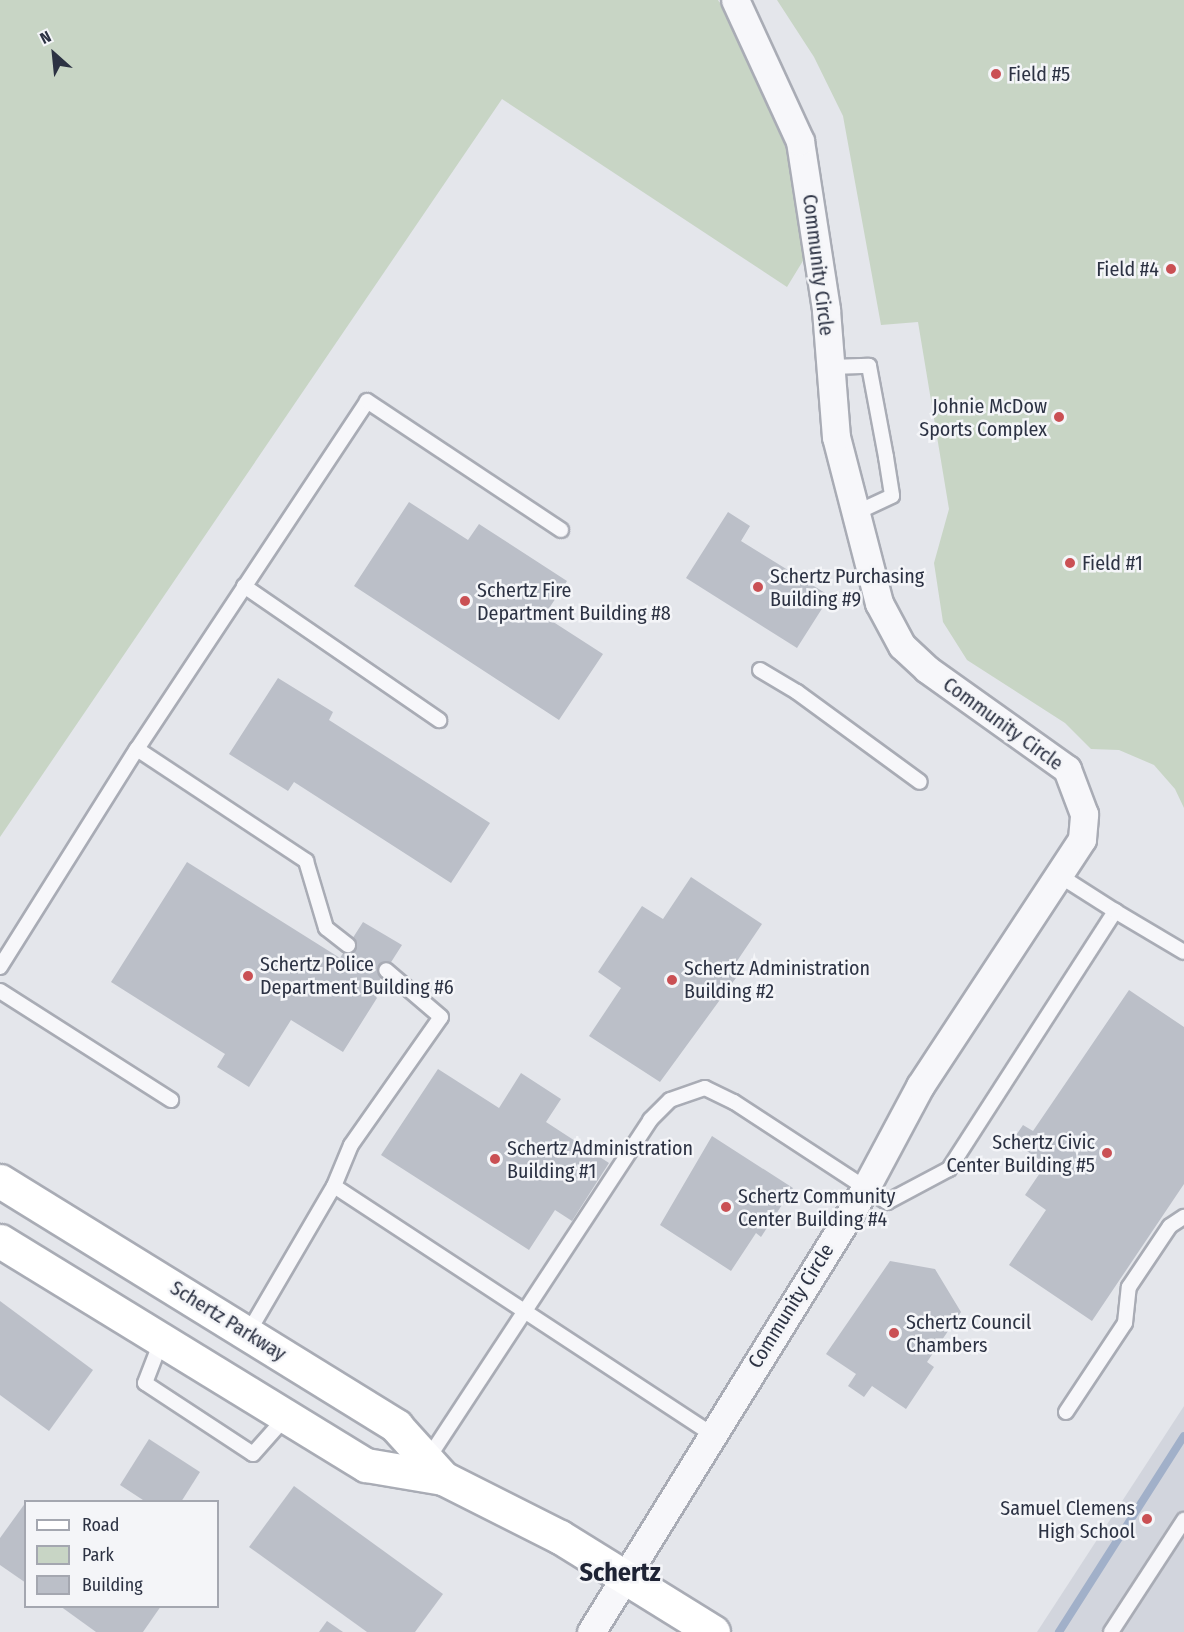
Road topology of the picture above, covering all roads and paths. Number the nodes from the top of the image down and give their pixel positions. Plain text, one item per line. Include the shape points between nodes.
1 (735, 0) edge
2 (831, 367) junction
3 (856, 513) junction
4 (561, 530) dead end
5 (244, 586) junction
6 (760, 670) dead end
7 (440, 720) dead end
8 (137, 749) junction
9 (920, 782) dead end
10 (1058, 874) junction
11 (1116, 911) junction
12 (348, 945) dead end
13 (1184, 952) edge
14 (0, 967) edge
15 (386, 970) dead end
16 (0, 991) edge
17 (171, 1101) dead end
18 (0, 1181) edge
19 (334, 1186) junction
20 (865, 1189) junction
21 (1184, 1217) edge
22 (0, 1241) edge
23 (193, 1298) junction
24 (526, 1313) junction
25 (248, 1333) junction
26 (162, 1339) junction
27 (316, 1377) junction
28 (1066, 1412) dead end
29 (285, 1418) junction
30 (715, 1436) junction
31 (435, 1469) junction
32 (1184, 1520) edge
33 (626, 1575) junction
34 (591, 1632) edge
35 (713, 1632) edge
36 (1111, 1632) edge

1 - 2 street, Community Circle via 800,141
2 - 3 street, Community Circle via 836,437
2 - 3 lane via 869,366 886,457 892,496
3 - 10 street, Community Circle via 879,603 902,646 927,669 1049,754 1074,781 1084,814 1082,839
4 - 5 lane via 367,401
5 - 7 lane
5 - 8 lane
6 - 9 lane via 797,692
8 - 12 lane via 306,861 326,928
8 - 14 lane
10 - 11 lane
10 - 20 street, Community Circle via 920,1086
11 - 13 lane
11 - 20 lane via 949,1169 887,1202
15 - 19 lane via 441,1017 351,1145
16 - 17 lane
18 - 23 main road, Schertz Parkway
19 - 24 lane
19 - 25 lane
20 - 24 lane via 705,1088 670,1100 650,1120
20 - 30 street, Community Circle via 753,1366
21 - 28 lane via 1170,1226 1129,1287 1125,1323
22 - 26 main road, Schertz Parkway
23 - 25 main road, Schertz Parkway
23 - 26 main road
24 - 30 lane
24 - 31 lane
25 - 27 main road, Schertz Parkway
26 - 29 main road, Schertz Parkway
26 - 29 lane via 145,1383 253,1454
27 - 29 main road
27 - 31 main road, Schertz Parkway via 396,1426
29 - 31 main road, Schertz Parkway via 366,1465
30 - 33 street, Community Circle
31 - 33 main road, Schertz Parkway
32 - 36 lane
33 - 34 street, Community Circle
33 - 35 main road, Schertz Parkway

